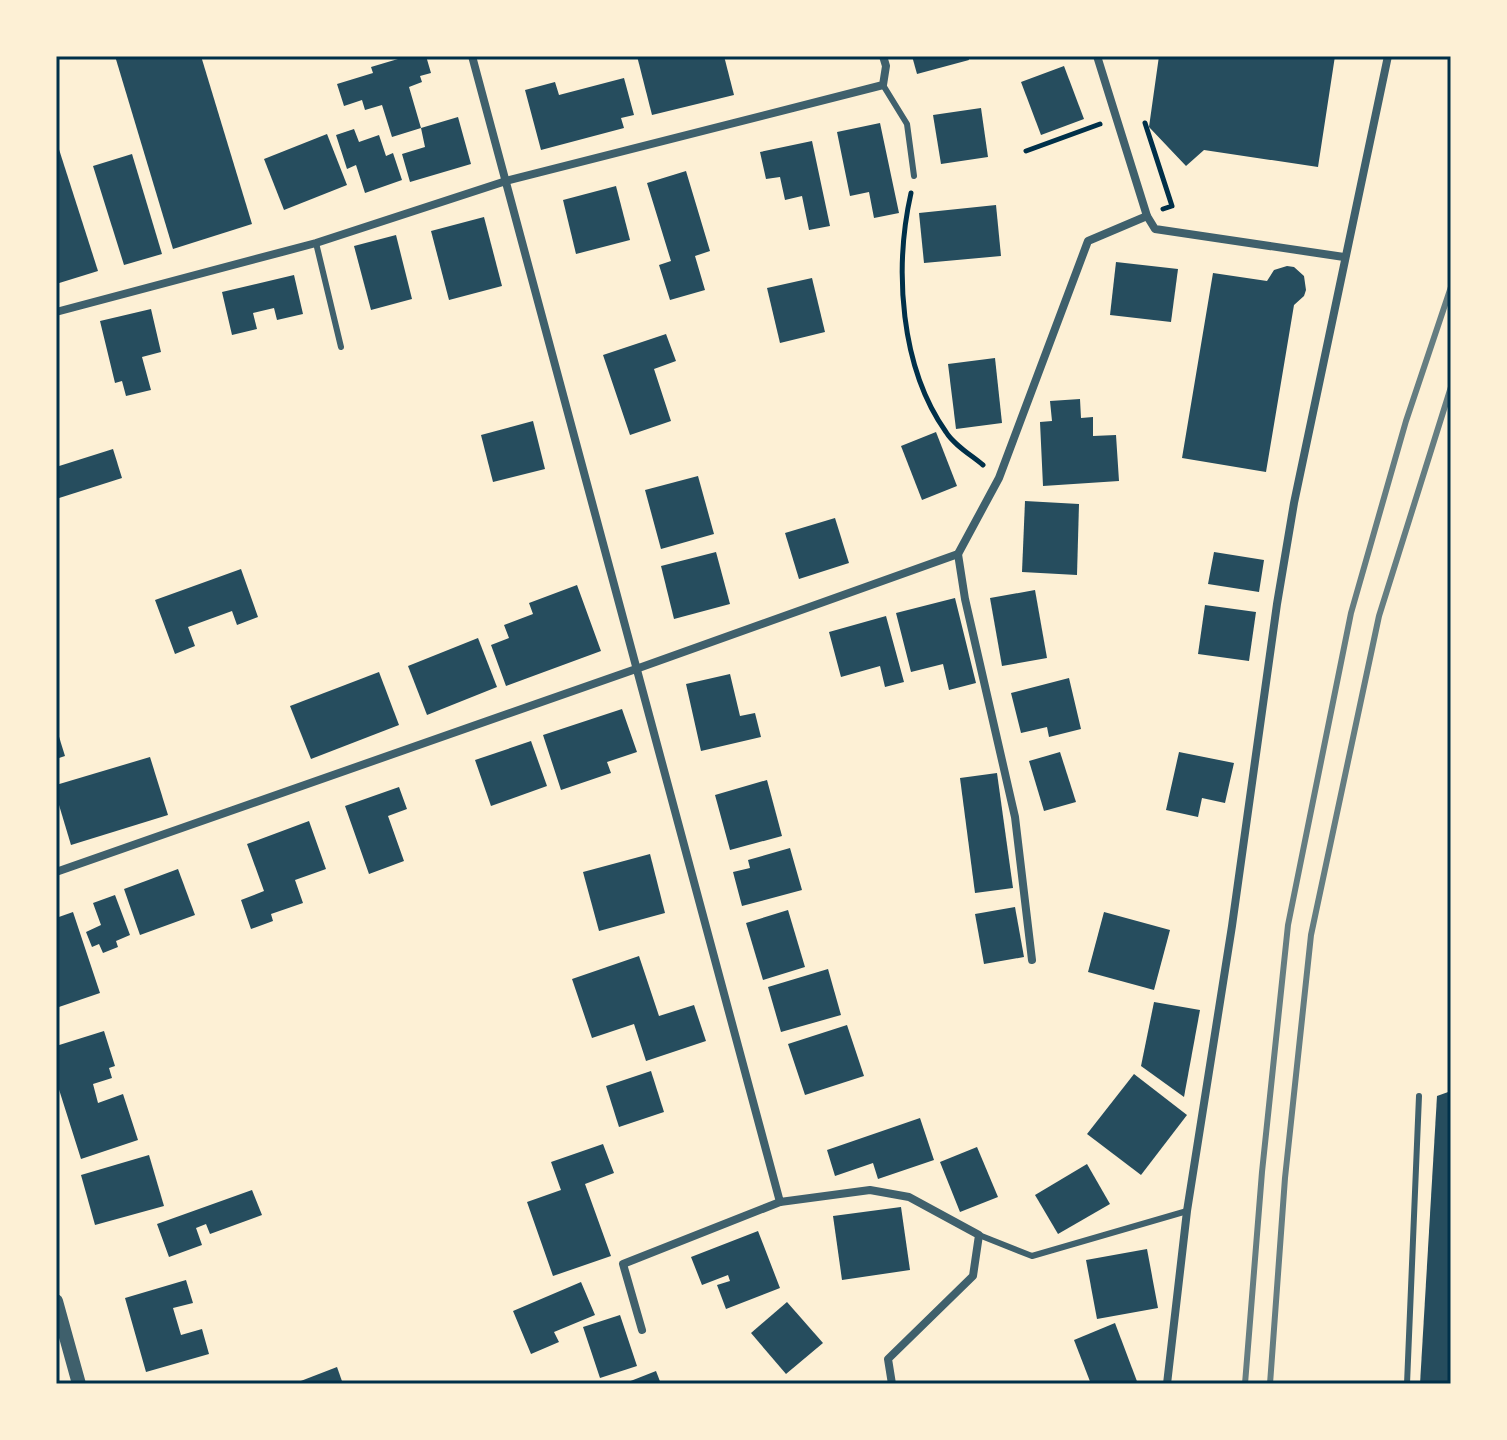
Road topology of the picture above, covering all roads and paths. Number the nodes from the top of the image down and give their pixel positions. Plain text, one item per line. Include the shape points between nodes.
1 (472, 56) edge
2 (883, 56) edge
3 (1097, 56) edge
4 (1388, 56) edge
5 (883, 85) junction
6 (1145, 123) dead end
7 (1089, 128) dead end
8 (1026, 151) dead end
9 (914, 176) joint
10 (506, 181) junction
11 (1165, 208) dead end
12 (1147, 216) junction
13 (316, 243) junction
14 (1344, 257) junction
15 (56, 312) edge
16 (341, 347) dead end
17 (999, 478) junction
18 (958, 554) junction
19 (636, 669) junction
20 (56, 872) edge
21 (1032, 960) dead end
22 (1419, 1096) dead end
23 (780, 1202) junction
24 (1187, 1211) junction
25 (979, 1235) junction
26 (56, 1301) edge
27 (642, 1330) dead end
28 (79, 1384) edge
29 (892, 1384) edge
30 (1167, 1384) edge
31 (1407, 1384) edge

1 - 10 street
2 - 5 street
3 - 12 street
4 - 14 street
5 - 9 lane via 907,124
5 - 10 street
6 - 11 path via 1172,206
7 - 8 path
9 - 17 path via 901,288 924,396 947,435
10 - 13 street
10 - 19 street
12 - 14 street via 1155,229
12 - 17 street via 1088,241
13 - 15 street
13 - 16 lane
14 - 24 street via 1277,604
17 - 18 street
18 - 19 street
18 - 21 street via 1015,817
19 - 20 street
19 - 23 street
22 - 31 lane
23 - 25 street via 870,1190 909,1197
23 - 27 street via 623,1264
24 - 25 lane via 1032,1256
24 - 30 street
25 - 29 street via 973,1276 888,1359
26 - 28 street

